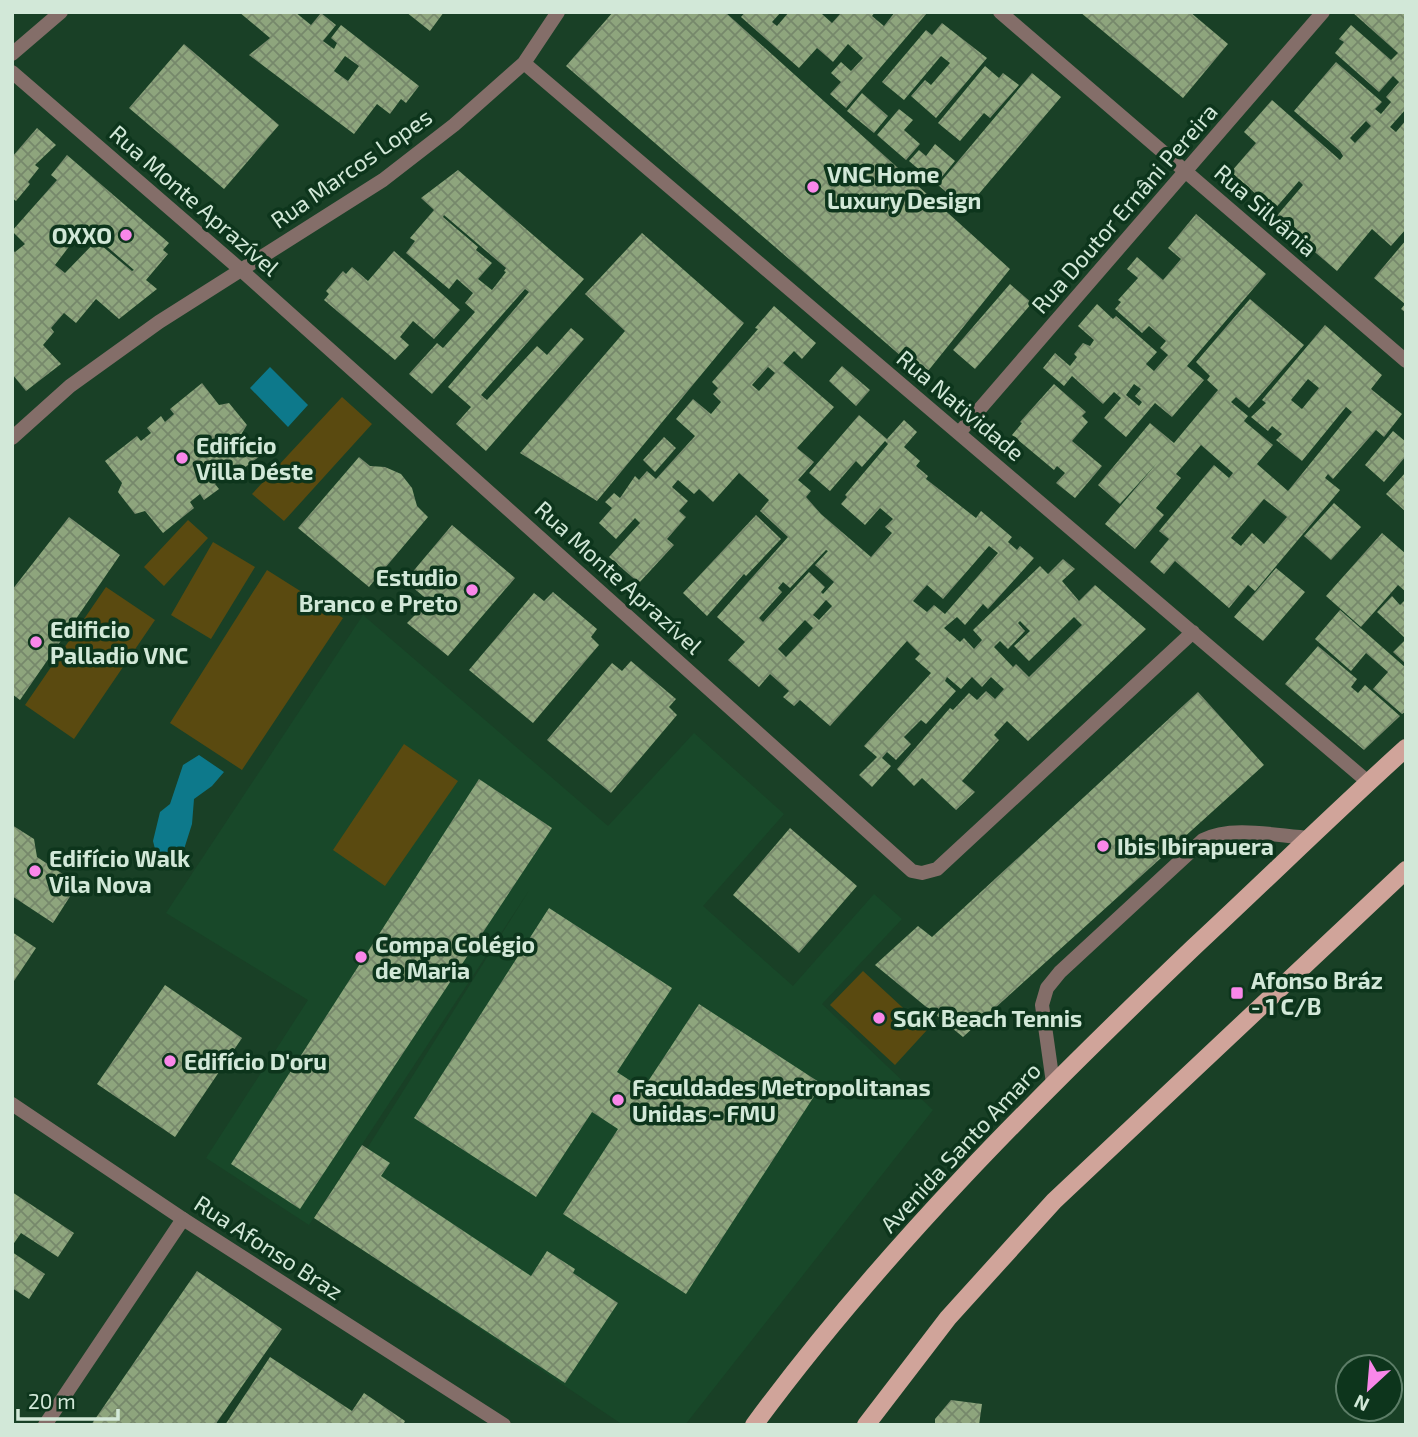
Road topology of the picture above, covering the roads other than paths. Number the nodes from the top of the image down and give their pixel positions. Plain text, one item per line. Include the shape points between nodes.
1 (61, 12) edge
2 (558, 12) edge
3 (1000, 12) edge
4 (1323, 12) edge
5 (12, 54) edge
6 (524, 62) junction
7 (12, 72) edge
8 (1186, 171) junction
9 (241, 270) junction
10 (1406, 361) edge
11 (958, 433) junction
12 (12, 438) edge
13 (1193, 632) junction
14 (1406, 748) edge
15 (1368, 782) junction
16 (1310, 838) junction
17 (1406, 870) edge
18 (1053, 1083) junction
19 (12, 1104) edge
20 (183, 1219) junction
21 (46, 1425) edge
22 (504, 1425) edge
23 (754, 1425) edge
24 (866, 1425) edge

1 - 5 street
2 - 6 street, Rua Marcos Lopes
3 - 8 street, Rua Silvânia
4 - 8 street, Rua Doutor Ernâni Pereira
6 - 9 street, Rua Marcos Lopes via 383,180
6 - 11 street, Rua Natividade
7 - 9 street, Rua Monte Aprazível
8 - 10 street, Rua Silvânia
8 - 11 street, Rua Doutor Ernâni Pereira
9 - 12 street, Rua Marcos Lopes via 70,386
9 - 13 street, Rua Monte Aprazível via 912,871 937,869
11 - 13 street, Rua Natividade
13 - 15 street, Rua Natividade
14 - 15 main road, Avenida Santo Amaro
15 - 16 main road, Avenida Santo Amaro
16 - 18 main road, Avenida Santo Amaro
16 - 18 street via 1216,833 1060,972 1042,1004
17 - 24 main road via 1054,1201 948,1318
18 - 23 main road, Avenida Santo Amaro via 890,1258 794,1370
19 - 20 street, Rua Afonso Braz
20 - 21 street
20 - 22 street, Rua Afonso Braz

